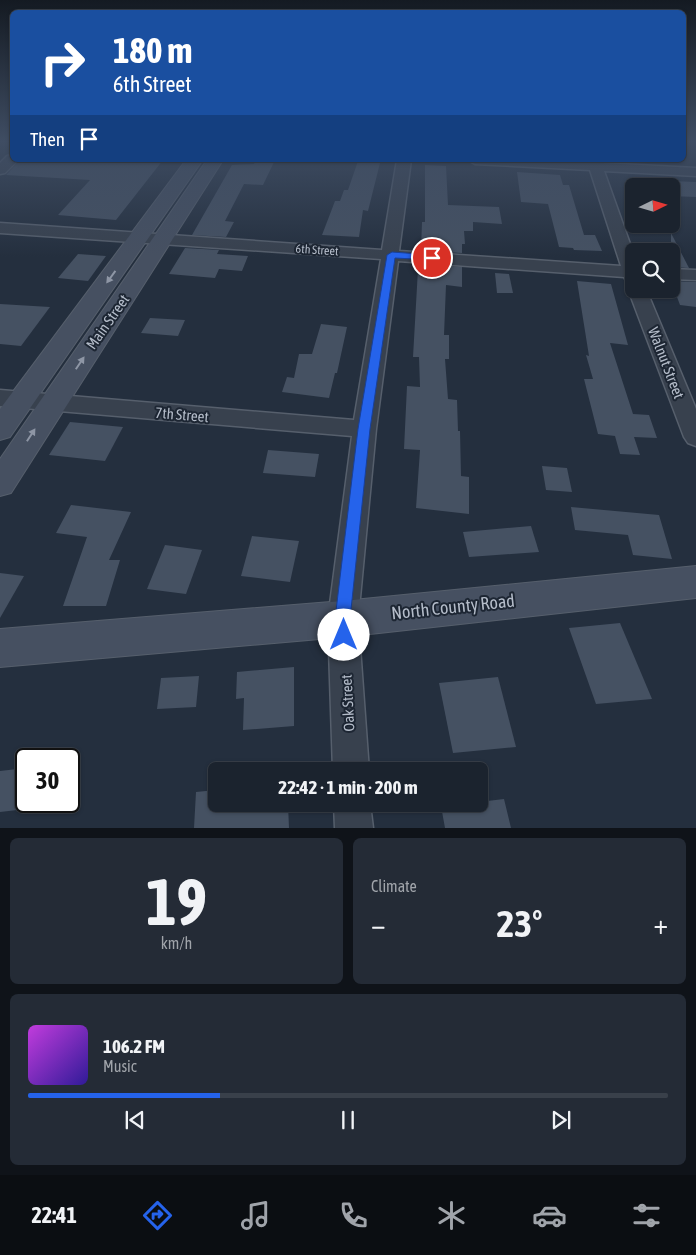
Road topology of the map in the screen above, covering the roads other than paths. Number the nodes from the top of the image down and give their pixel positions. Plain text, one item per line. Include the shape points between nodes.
1 (180, 180) edge
2 (203, 180) edge
3 (402, 180) edge
4 (600, 180) edge
5 (0, 228) edge
6 (140, 237) junction
7 (165, 239) junction
8 (625, 252) edge
9 (392, 255) junction
10 (680, 274) edge
11 (696, 275) edge
12 (625, 277) edge
13 (642, 298) edge
14 (10, 399) edge
15 (52, 403) junction
16 (364, 429) junction
17 (0, 430) edge
18 (696, 437) edge
19 (0, 484) edge
20 (696, 582) edge
21 (342, 619) junction
22 (0, 648) edge
23 (350, 762) edge
24 (353, 812) edge
25 (354, 828) edge

1 - 6 main road, Main Street
2 - 7 main road, Main Street
3 - 9 street, Oak Street
4 - 8 street, Walnut Street
5 - 6 street, 6th Street
6 - 7 street, 6th Street
6 -> 14 main road, Main Street
7 - 9 street, 6th Street
15 -> 7 main road, Main Street
9 - 12 street, 6th Street
9 - 16 street, Oak Street
10 - 11 street
13 - 18 street, Walnut Street
14 - 15 street, 7th Street
14 - 17 main road, Main Street
15 - 16 street, 7th Street
19 -> 15 main road, Main Street
16 - 21 street, Oak Street
20 - 21 main road, North County Road
21 - 22 main road, North County Road
21 - 23 street, Oak Street
24 - 25 street

